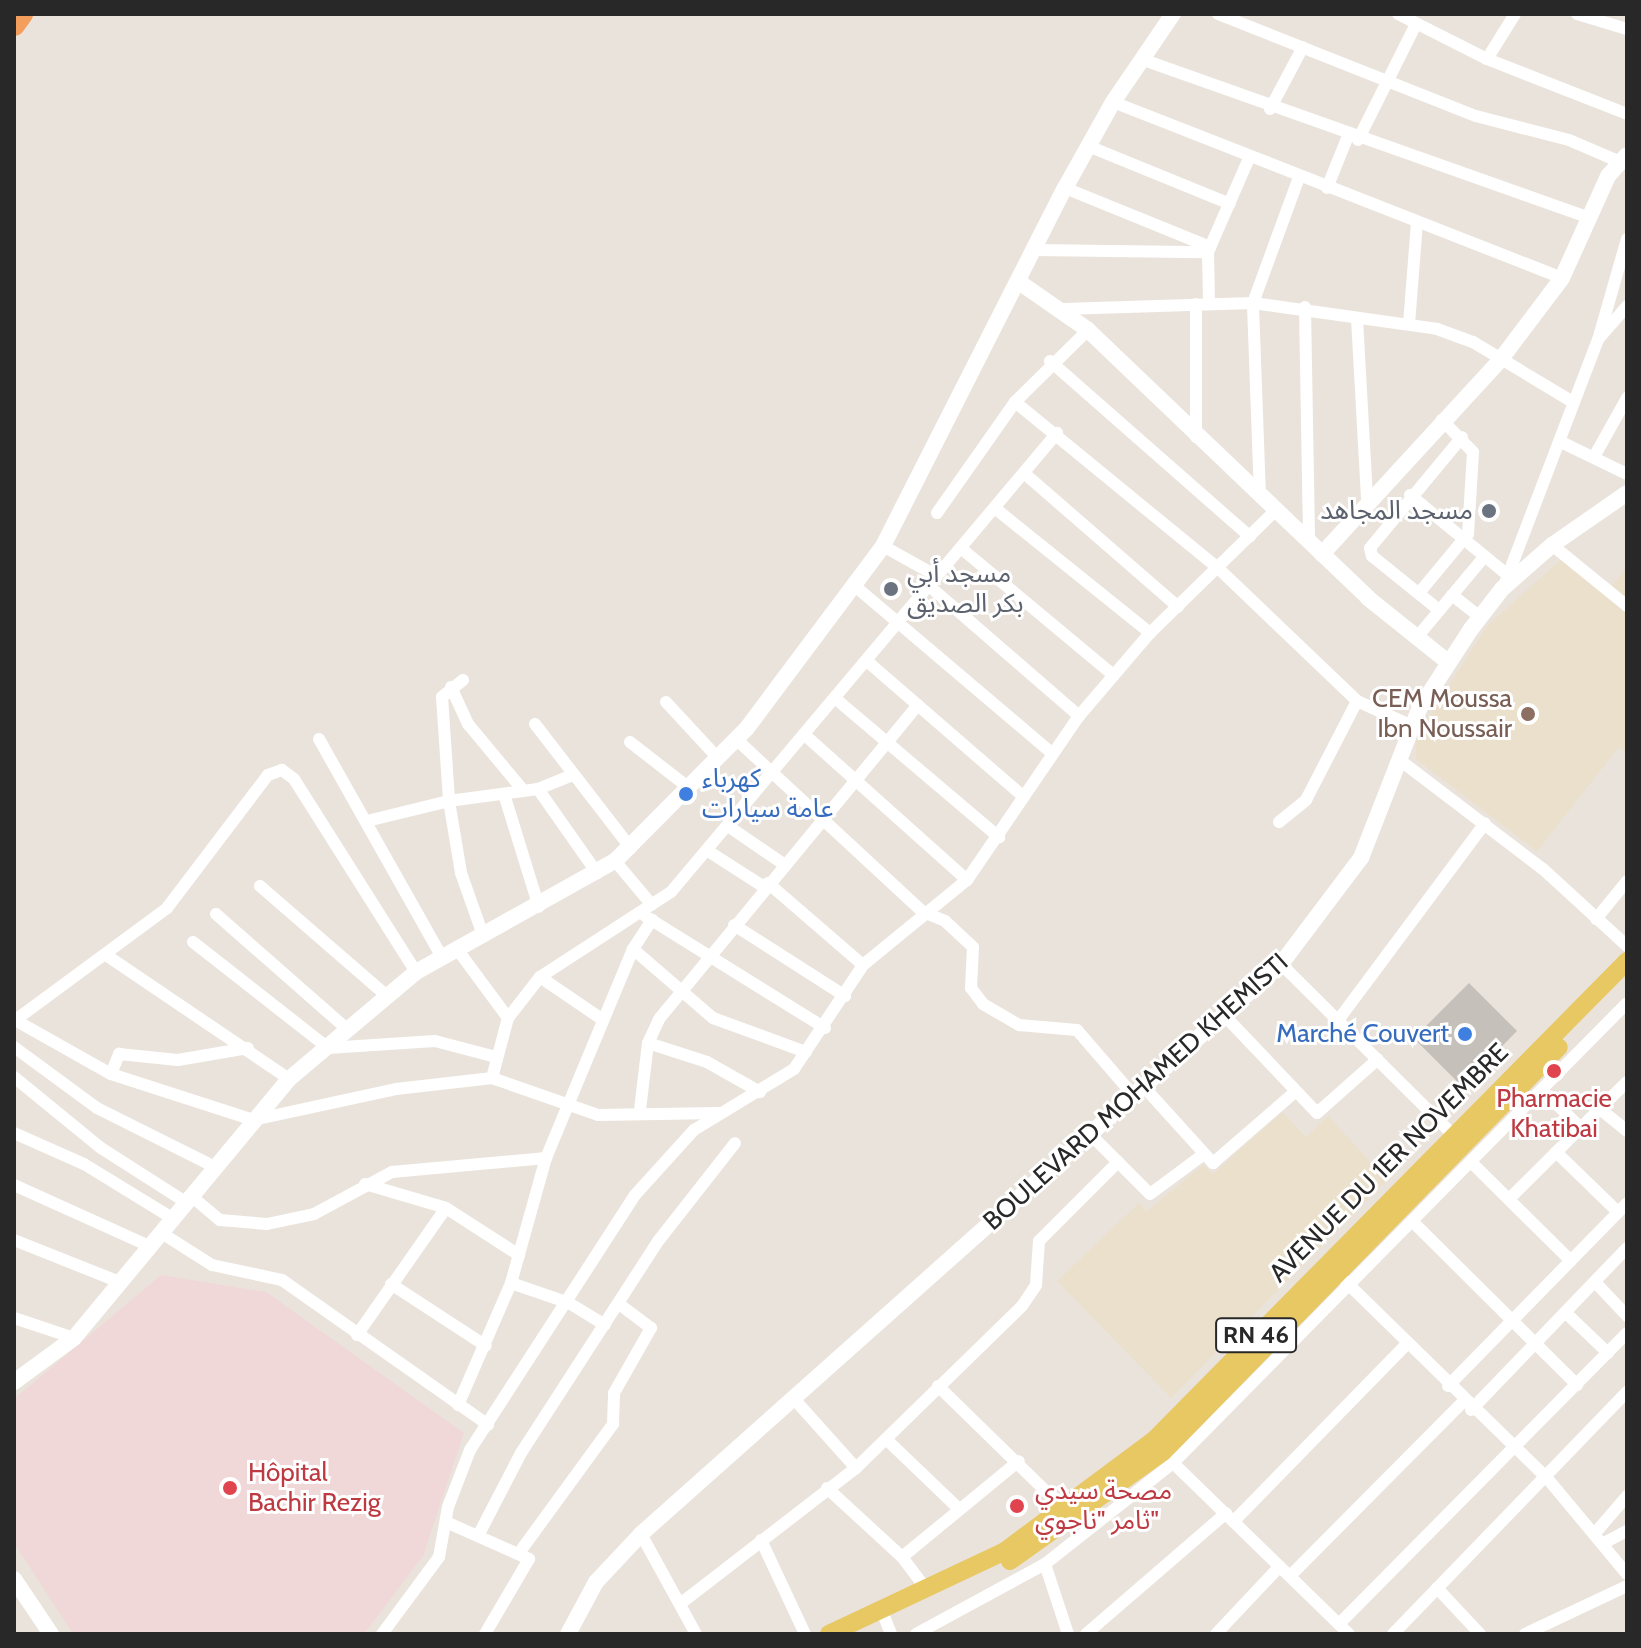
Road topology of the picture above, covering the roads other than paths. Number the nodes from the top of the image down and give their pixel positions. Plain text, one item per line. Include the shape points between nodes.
1 (22, 14) edge
2 (1173, 14) edge
3 (1218, 14) edge
4 (1398, 14) edge
5 (1515, 14) edge
6 (1577, 14) edge
7 (1588, 17) edge
8 (1416, 24) junction
9 (14, 25) edge
10 (1627, 29) edge
11 (1303, 47) junction
12 (1141, 59) junction
13 (1487, 59) junction
14 (1387, 80) junction
15 (1113, 102) junction
16 (1270, 109) junction
17 (1627, 114) edge
18 (1353, 138) junction
19 (1088, 146) junction
20 (1249, 158) junction
21 (1623, 158) edge
22 (1299, 177) junction
23 (1065, 188) junction
24 (1327, 188) junction
25 (1230, 204) junction
26 (1589, 218) junction
27 (1417, 222) junction
28 (1627, 239) edge
29 (1209, 249) junction
30 (1034, 250) junction
31 (1562, 278) junction
32 (1019, 282) junction
33 (1253, 303) junction
34 (1203, 304) junction
35 (1627, 306) edge
36 (1305, 307) junction
37 (1063, 309) junction
38 (1357, 319) junction
39 (1409, 324) junction
40 (1088, 330) junction
41 (1598, 340) junction
42 (1501, 359) junction
43 (1050, 361) junction
44 (1627, 398) edge
45 (1015, 402) junction
46 (1573, 402) junction
47 (1442, 420) junction
48 (1057, 433) junction
49 (1196, 437) junction
50 (1462, 437) junction
51 (1561, 442) junction
52 (1594, 457) junction
53 (1024, 473) junction
54 (1627, 474) edge
55 (1627, 493) edge
56 (1410, 495) junction
57 (1260, 496) junction
58 (1367, 498) junction
59 (996, 509) junction
60 (1275, 511) junction
61 (937, 513) dead end
62 (1250, 537) junction
63 (1463, 541) junction
64 (1309, 543) junction
65 (1552, 545) junction
66 (883, 546) junction
67 (962, 549) junction
68 (1322, 554) junction
69 (1484, 557) junction
70 (1218, 568) junction
71 (932, 580) junction
72 (1506, 582) junction
73 (856, 587) junction
74 (1419, 593) junction
75 (1452, 595) junction
76 (1627, 606) edge
77 (1178, 607) junction
78 (1439, 610) junction
79 (1480, 617) junction
80 (901, 624) junction
81 (1150, 633) junction
82 (1418, 636) junction
83 (868, 662) junction
84 (1448, 662) junction
85 (1113, 675) junction
86 (836, 699) junction
87 (1357, 701) junction
88 (666, 702) dead end
89 (918, 705) junction
90 (1079, 716) junction
91 (535, 724) dead end
92 (1412, 726) junction
93 (806, 736) junction
94 (319, 739) dead end
95 (736, 739) junction
96 (886, 741) junction
97 (630, 742) dead end
98 (1052, 753) junction
99 (717, 757) junction
100 (1401, 761) junction
101 (773, 773) junction
102 (570, 776) junction
103 (855, 778) junction
104 (689, 788) junction
105 (538, 789) junction
106 (523, 790) junction
107 (504, 794) junction
108 (1024, 797) junction
109 (449, 801) junction
110 (823, 816) junction
111 (367, 821) junction
112 (1279, 822) dead end
113 (1485, 823) junction
114 (728, 826) junction
115 (999, 837) junction
116 (631, 848) junction
117 (708, 851) junction
118 (615, 861) junction
119 (782, 863) junction
120 (597, 873) junction
121 (967, 880) junction
122 (1627, 881) edge
123 (766, 885) junction
124 (260, 886) dead end
125 (652, 905) junction
126 (539, 907) junction
127 (923, 912) junction
128 (639, 913) junction
129 (216, 914) dead end
130 (1596, 919) junction
131 (652, 920) junction
132 (734, 925) junction
133 (483, 935) junction
134 (193, 942) dead end
135 (1627, 946) edge
136 (457, 949) junction
137 (633, 949) junction
138 (708, 954) junction
139 (106, 955) junction
140 (442, 957) junction
141 (1627, 961) edge
142 (1281, 964) junction
143 (863, 965) junction
144 (416, 972) junction
145 (540, 977) junction
146 (1627, 980) edge
147 (681, 991) junction
148 (386, 995) junction
149 (845, 996) junction
150 (1627, 1003) edge
151 (1224, 1015) junction
152 (508, 1018) junction
153 (1339, 1019) junction
154 (14, 1020) edge
155 (603, 1020) junction
156 (825, 1028) junction
157 (347, 1029) junction
158 (648, 1043) junction
159 (14, 1047) edge
160 (248, 1048) junction
161 (328, 1048) junction
162 (806, 1052) junction
163 (496, 1057) junction
164 (1378, 1059) junction
165 (111, 1074) junction
166 (14, 1077) edge
167 (492, 1078) junction
168 (289, 1079) junction
169 (1627, 1082) edge
170 (1542, 1090) junction
171 (760, 1092) junction
172 (1139, 1092) junction
173 (1295, 1092) junction
174 (567, 1107) junction
175 (1600, 1109) junction
176 (640, 1110) junction
177 (718, 1113) junction
178 (253, 1120) junction
179 (1581, 1128) junction
180 (1627, 1131) edge
181 (14, 1133) edge
182 (1091, 1135) junction
183 (1453, 1135) junction
184 (735, 1143) dead end
185 (1556, 1152) junction
186 (1204, 1154) junction
187 (546, 1158) junction
188 (1118, 1162) junction
189 (1472, 1163) junction
190 (213, 1166) junction
191 (365, 1184) junction
192 (14, 1185) edge
193 (187, 1198) junction
194 (1509, 1199) junction
195 (446, 1208) junction
196 (1623, 1210) edge
197 (172, 1218) junction
198 (1414, 1223) junction
199 (160, 1232) junction
200 (14, 1240) edge
201 (149, 1246) junction
202 (1627, 1248) edge
203 (519, 1255) junction
204 (1571, 1261) junction
205 (1338, 1274) junction
206 (1595, 1282) junction
207 (122, 1283) junction
208 (511, 1283) junction
209 (391, 1284) junction
210 (569, 1303) junction
211 (619, 1304) junction
212 (1566, 1313) junction
213 (1627, 1316) edge
214 (14, 1318) edge
215 (1515, 1321) junction
216 (605, 1325) junction
217 (1627, 1333) edge
218 (357, 1335) junction
219 (74, 1338) junction
220 (1536, 1343) junction
221 (1406, 1345) junction
222 (486, 1346) junction
223 (1608, 1353) junction
224 (14, 1382) edge
225 (1577, 1385) junction
226 (938, 1386) junction
227 (1448, 1386) junction
228 (1627, 1392) edge
229 (795, 1400) junction
230 (458, 1405) junction
231 (1467, 1406) junction
232 (488, 1425) junction
233 (886, 1439) junction
234 (1512, 1450) junction
235 (1168, 1457) junction
236 (1019, 1461) junction
237 (856, 1468) junction
238 (1547, 1478) junction
239 (827, 1488) junction
240 (1627, 1496) edge
241 (959, 1509) junction
242 (1066, 1511) junction
243 (1230, 1517) junction
244 (446, 1522) junction
245 (1627, 1531) edge
246 (479, 1534) junction
247 (641, 1534) junction
248 (1600, 1538) junction
249 (761, 1540) junction
250 (519, 1553) junction
251 (902, 1557) junction
252 (1045, 1564) junction
253 (1280, 1566) junction
254 (1627, 1574) edge
255 (1290, 1576) junction
256 (1627, 1586) edge
257 (1437, 1588) junction
258 (926, 1589) junction
259 (17, 1590) edge
260 (680, 1604) junction
261 (886, 1621) edge
262 (1339, 1624) junction
263 (51, 1634) edge
264 (382, 1634) edge
265 (485, 1634) edge
266 (568, 1634) edge
267 (696, 1634) edge
268 (805, 1634) edge
269 (829, 1634) edge
270 (856, 1634) edge
271 (916, 1634) edge
272 (1068, 1634) edge
273 (1086, 1634) edge
274 (1216, 1634) edge
275 (1349, 1634) edge
276 (1393, 1634) edge
277 (1480, 1634) edge
278 (1525, 1634) edge

1 - 9 highway
2 - 12 main road
3 - 11 street
4 - 8 street
5 - 13 street
6 - 7 street
7 - 10 street
8 - 13 street
8 - 14 street
11 - 14 street
11 - 16 street
12 - 15 main road
12 - 16 street
13 - 17 street
14 - 18 street
14 - 21 street
15 - 19 main road
15 - 20 street
16 - 18 street
18 - 24 street
18 - 26 street
19 - 23 main road
19 - 25 street
20 - 22 street
20 - 25 street
21 - 26 main road
22 - 24 street
22 - 33 street
23 - 29 street
23 - 30 main road
24 - 27 street
25 - 29 street
26 - 31 main road
27 - 31 street
27 - 39 street
28 - 41 street
29 - 30 street
29 - 34 street
30 - 32 main road
31 - 42 main road
32 - 37 main road
32 - 66 main road
33 - 34 street
33 - 36 street
33 - 57 street
34 - 37 street
34 - 49 street
35 - 41 street
36 - 38 street
36 - 64 street
37 - 40 main road
38 - 39 street
38 - 58 street
39 - 42 street via 1455,334
40 - 43 street
40 - 49 main road
41 - 46 street
42 - 46 street
42 - 47 main road
43 - 45 street
43 - 62 street
44 - 52 street
45 - 48 street
45 - 61 street
46 - 51 street
47 - 50 street
47 - 58 main road
48 - 53 street
48 - 70 street
49 - 57 main road
50 - 56 street
50 - 63 street via 1474,456
51 - 52 street
51 - 72 street
52 - 54 street
53 - 59 street
53 - 77 street
55 - 65 main road, BOULEVARD MOHAMED KHEMISTI
56 - 63 street
56 - 74 street via 1370,552
57 - 60 main road
58 - 68 main road
59 - 67 street
59 - 81 street
60 - 62 street
60 - 64 main road
62 - 70 street
63 - 69 street
63 - 74 street
64 - 68 main road
65 - 72 main road, BOULEVARD MOHAMED KHEMISTI
65 - 76 street
66 - 71 street
66 - 73 main road
67 - 71 street
67 - 85 street
68 - 82 main road
69 - 72 street
69 - 75 street
70 - 77 street
70 - 87 street
71 - 80 street
71 - 90 street
72 - 79 main road, BOULEVARD MOHAMED KHEMISTI
73 - 80 street
73 - 95 main road
74 - 78 street
75 - 78 street
75 - 79 street
77 - 81 street
78 - 82 street
79 - 84 main road, BOULEVARD MOHAMED KHEMISTI
80 - 83 street
80 - 98 street
81 - 85 street
82 - 84 main road
83 - 86 street
83 - 89 street
84 - 92 main road, BOULEVARD MOHAMED KHEMISTI
85 - 90 street
86 - 93 street
86 - 96 street
87 - 92 street
87 - 112 street via 1306,800
88 - 99 street
89 - 96 street
89 - 108 street
90 - 98 street
91 - 102 street
92 - 100 main road, BOULEVARD MOHAMED KHEMISTI
93 - 101 street
93 - 103 street
94 - 111 street
95 - 99 main road
95 - 101 street
96 - 103 street
96 - 115 street
97 - 104 street
98 - 108 street
99 - 104 main road
100 - 113 street
100 - 142 main road, BOULEVARD MOHAMED KHEMISTI via 1361,858
101 - 110 street
101 - 114 street
102 - 105 street
102 - 116 street
103 - 110 street
103 - 121 street
104 - 116 main road
105 - 106 street
105 - 120 street
106 - 107 street
106 - 109 street via 468,724 457,683 442,697
107 - 109 street
107 - 126 street
108 - 115 street
109 - 111 street
109 - 133 street via 461,873
110 - 119 street
110 - 127 street
111 - 140 street
113 - 130 street
113 - 153 street
114 - 117 street
114 - 119 street
115 - 121 street
116 - 118 main road
117 - 123 street
117 - 125 street
118 - 120 main road
118 - 125 street
119 - 123 street
120 - 126 main road
121 - 127 street
122 - 130 street
123 - 132 street
123 - 143 street
124 - 148 street
125 - 128 street
126 - 133 main road
127 - 143 street
127 - 172 street via 945,921 973,947 971,988 983,1004 1019,1025 1077,1030
128 - 131 street
128 - 145 street
129 - 157 street
130 - 135 street
131 - 137 street
131 - 138 street
132 - 138 street
132 - 149 street
133 - 136 main road
134 - 161 street
136 - 140 main road
136 - 152 street
137 - 147 street
137 - 155 street
138 - 147 street
138 - 156 street
139 - 144 street via 167,908 268,775 282,770 294,779
139 - 154 street
139 - 160 street
140 - 144 main road
141 - 183 main road, AVENUE DU 1ER NOVEMBRE / RN 46
142 - 151 main road, BOULEVARD MOHAMED KHEMISTI
142 - 153 street
143 - 149 street
144 - 148 main road
145 - 152 street
145 - 155 street
146 - 205 main road, AVENUE DU 1ER NOVEMBRE / RN 46
147 - 158 street
147 - 162 street via 713,1018
148 - 157 main road
149 - 156 street
150 - 170 street
151 - 172 main road, BOULEVARD MOHAMED KHEMISTI
151 - 173 street
152 - 163 street
153 - 164 street
154 - 165 street
155 - 174 street
156 - 162 street
157 - 161 main road
158 - 171 street via 707,1062
158 - 176 street
159 - 190 street via 97,1108
160 - 165 street via 178,1060 119,1054
160 - 168 street
161 - 163 street via 435,1041
161 - 168 main road
162 - 171 street via 784,1079
163 - 167 street
164 - 173 street via 1321,1113
164 - 183 street
165 - 178 street
166 - 193 street via 101,1148
167 - 174 street
167 - 178 street via 396,1089
168 - 178 main road
169 - 175 street
170 - 179 street
170 - 189 street
171 - 177 street
172 - 182 main road, BOULEVARD MOHAMED KHEMISTI
172 - 186 street
173 - 186 street via 1220,1161
174 - 176 street via 598,1115
174 - 187 street
175 - 179 street
175 - 180 street
176 - 177 street
177 - 210 street via 635,1195
178 - 190 main road
179 - 185 street
181 - 197 street via 84,1164
182 - 188 street
182 - 229 main road, BOULEVARD MOHAMED KHEMISTI
183 - 205 main road, AVENUE DU 1ER NOVEMBRE / RN 46
184 - 211 street
185 - 194 street
185 - 196 street
186 - 188 street via 1150,1194
187 - 191 street via 429,1164
187 - 203 street
188 - 226 street via 1039,1241 1036,1285 1022,1306
189 - 194 street
189 - 198 street
190 - 193 main road
191 - 193 street via 314,1214 267,1224 220,1220
191 - 195 street
192 - 201 street
193 - 197 main road
194 - 204 street
195 - 203 street
195 - 209 street
196 - 204 street
197 - 199 main road
198 - 205 street
198 - 215 street
199 - 201 main road
199 - 218 street via 212,1265 282,1280
200 - 207 street
201 - 207 main road
202 - 206 street
203 - 208 street
204 - 215 street
205 - 221 street
205 - 235 main road, AVENUE DU 1ER NOVEMBRE / RN 46
205 - 242 main road, AVENUE DU 1ER NOVEMBRE / RN 46 via 1155,1439
206 - 212 street
206 - 213 street
207 - 219 main road
208 - 210 street
208 - 222 street
209 - 218 street
209 - 222 street
210 - 216 street
210 - 232 street
211 - 216 street
211 - 250 street via 651,1328 614,1393 613,1424
212 - 220 street
212 - 223 street
214 - 219 street
215 - 220 street
215 - 227 street
216 - 246 street via 521,1453
217 - 223 street
218 - 230 street
219 - 224 main road
220 - 225 street
220 - 231 street
221 - 227 street
221 - 243 street
222 - 230 street
223 - 225 street
225 - 234 street
226 - 233 street
226 - 236 street
227 - 231 street
228 - 238 street
229 - 237 street
229 - 247 main road, BOULEVARD MOHAMED KHEMISTI
230 - 232 street
231 - 234 street
231 - 255 street
232 - 244 street via 470,1450
233 - 237 street
233 - 241 street
234 - 238 street
234 - 262 street
235 - 243 street
235 - 252 street
235 - 261 main road, AVENUE DU 1ER NOVEMBRE / RN 46 via 1044,1541
236 - 241 street
236 - 242 street
237 - 239 street
238 - 248 street
238 - 257 street
239 - 249 street
239 - 251 street
240 - 248 street
241 - 251 street
242 - 258 main road, AVENUE DU 1ER NOVEMBRE / RN 46 via 1005,1551
243 - 253 street
243 - 273 street
244 - 246 street
244 - 264 street via 439,1557
245 - 248 street
246 - 250 street
247 - 260 street
247 - 266 main road, BOULEVARD MOHAMED KHEMISTI via 596,1582
248 - 254 street
249 - 260 street
249 - 268 street
250 - 265 street via 529,1564
251 - 258 street
252 - 271 street
252 - 272 street
253 - 255 street
253 - 274 street
255 - 262 street
256 - 278 street
257 - 276 street
257 - 277 street
258 - 261 main road, AVENUE DU 1ER NOVEMBRE / RN 46
259 - 263 main road
260 - 267 street
261 - 269 main road, AVENUE DU 1ER NOVEMBRE / RN 46
261 - 270 main road, AVENUE DU 1ER NOVEMBRE / RN 46
262 - 275 street

